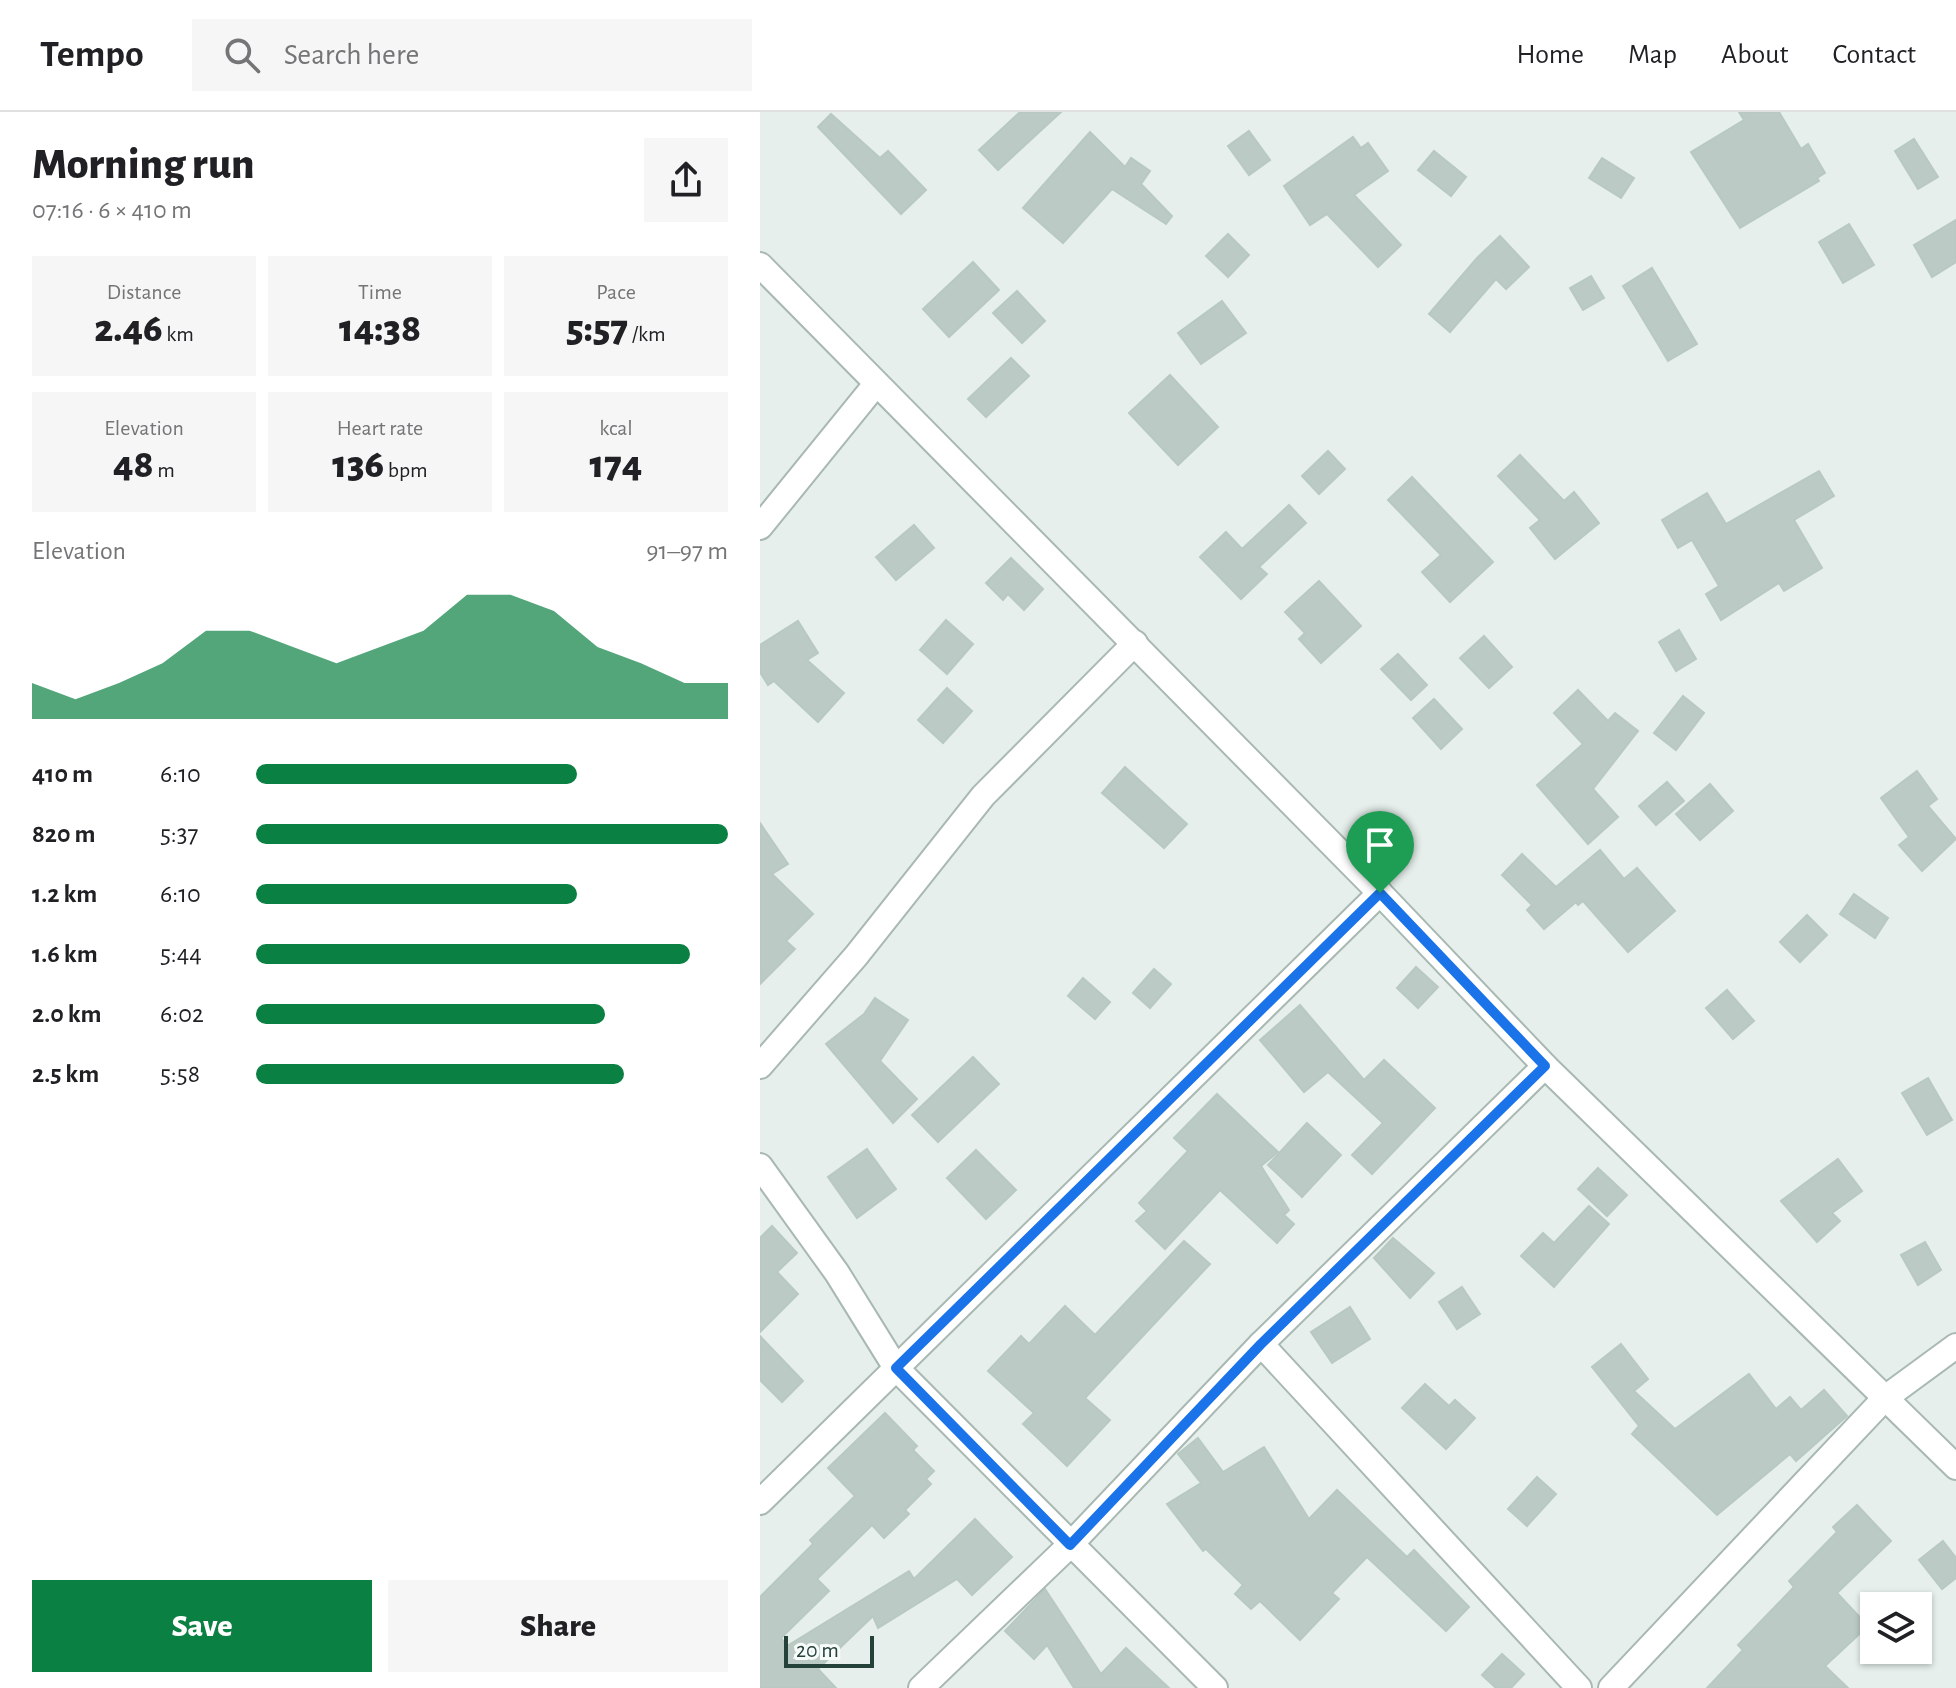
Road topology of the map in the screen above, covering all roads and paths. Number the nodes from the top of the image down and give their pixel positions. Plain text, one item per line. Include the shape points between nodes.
1 (760, 265) edge
2 (876, 384) junction
3 (760, 527) edge
4 (1135, 643) junction
5 (1380, 893) junction
6 (760, 1066) edge
7 (1545, 1066) junction
8 (760, 1166) edge
9 (1261, 1344) junction
10 (1956, 1346) edge
11 (896, 1368) junction
12 (1885, 1398) junction
13 (1956, 1467) edge
14 (760, 1502) edge
15 (1070, 1545) junction
16 (921, 1688) edge
17 (1215, 1688) edge
18 (1579, 1688) edge
19 (1611, 1688) edge

1 - 2 street
2 - 3 street
2 - 4 street
4 - 5 street
4 - 6 street via 983,796
5 - 7 street
5 - 11 street
7 - 9 street
7 - 12 street
8 - 11 street via 837,1273
9 - 15 street
9 - 18 street
10 - 12 street
11 - 14 street
11 - 15 street
12 - 13 street
12 - 19 street
15 - 16 street
15 - 17 street

